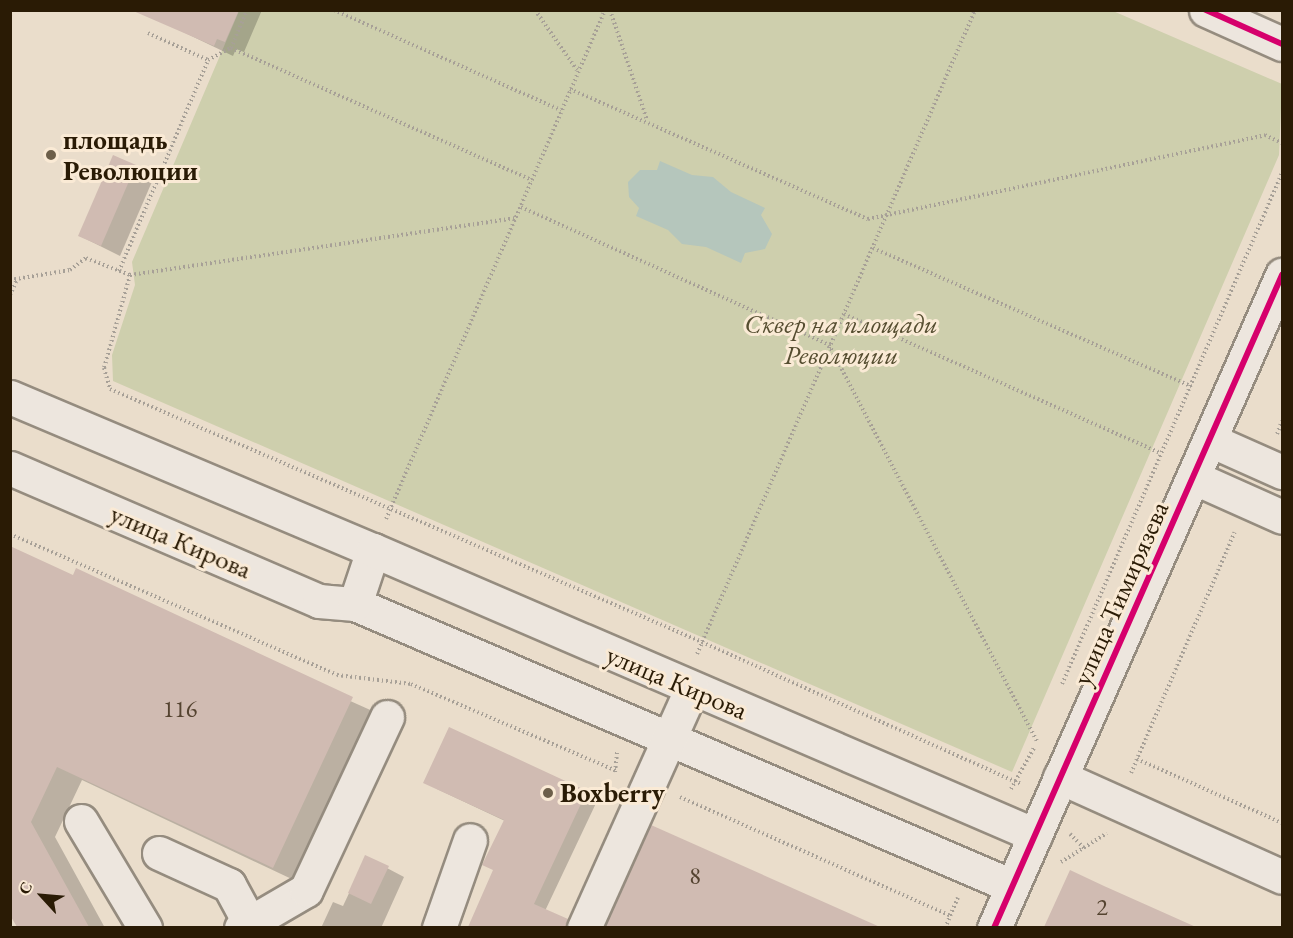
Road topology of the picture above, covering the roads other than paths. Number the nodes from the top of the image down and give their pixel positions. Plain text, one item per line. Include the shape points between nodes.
1 (1206, 10) edge
2 (1282, 44) edge
3 (1282, 275) edge
4 (10, 397) edge
5 (1210, 440) junction
6 (10, 468) edge
7 (1273, 468) edge
8 (1195, 478) junction
9 (1282, 517) edge
10 (374, 550) junction
11 (355, 604) junction
12 (692, 688) junction
13 (387, 717) dead end
14 (670, 736) junction
15 (1060, 777) junction
16 (81, 821) dead end
17 (1035, 835) junction
18 (470, 840) dead end
19 (159, 853) dead end
20 (1282, 877) edge
21 (1012, 886) junction
22 (245, 925) edge
23 (145, 927) edge
24 (439, 927) edge
25 (584, 927) edge
26 (994, 927) edge

1 - 2 street
3 - 5 street, улица Тимирязева
4 - 10 street, улица Кирова
5 - 7 street
5 - 8 street, улица Тимирязева
6 - 11 street, улица Кирова via 319,601
8 - 9 street
8 - 15 street, улица Тимирязева
10 - 11 street
10 - 12 street, улица Кирова
11 - 14 street, улица Кирова
12 - 14 street
12 - 17 street, улица Кирова
13 - 22 street via 306,890
14 - 21 street, улица Кирова
14 - 25 street
15 - 17 street, улица Тимирязева
15 - 20 street
16 - 23 street
17 - 21 street, улица Тимирязева
18 - 24 street
19 - 22 street via 229,885
21 - 26 street, улица Тимирязева

